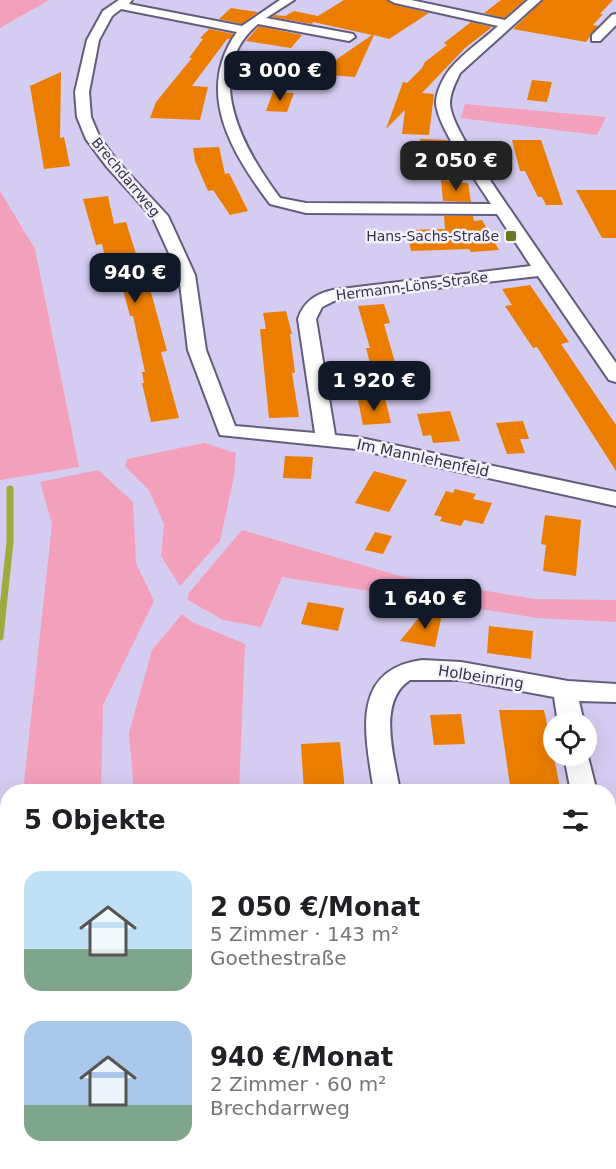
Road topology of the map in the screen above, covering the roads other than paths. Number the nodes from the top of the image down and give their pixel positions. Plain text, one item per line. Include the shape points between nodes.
1 (288, 0) edge
2 (395, 0) edge
3 (535, 0) edge
4 (122, 2) edge
5 (616, 18) edge
6 (505, 24) junction
7 (250, 25) junction
8 (349, 37) dead end
9 (596, 38) dead end
10 (501, 209) junction
11 (542, 270) junction
12 (616, 376) edge
13 (227, 431) joint
14 (326, 438) junction
15 (616, 499) edge
16 (564, 690) junction
17 (616, 693) edge
18 (569, 712) edge
19 (579, 766) edge
20 (386, 784) edge
21 (582, 784) edge

1 - 7 street
2 - 6 street
3 - 6 street
4 - 7 street
4 - 13 street, Brechdarrweg via 107,14 93,40 82,92 84,117 99,148 160,216 187,274 197,350
5 - 9 street
6 - 10 street via 455,71 443,104 468,157
7 - 8 street
7 - 10 street via 231,52 223,99 234,131 275,201 306,208
10 - 11 street
11 - 12 street
11 - 14 street, Hermann-Löns-Straße via 333,295 318,301 307,319
13 - 14 street, Im Mannlehenfeld
14 - 15 street, Im Mannlehenfeld
16 - 17 street, Holbeinring
16 - 18 street
16 - 20 street, Holbeinring via 428,669 406,671 394,678 383,695 378,726
19 - 21 street

